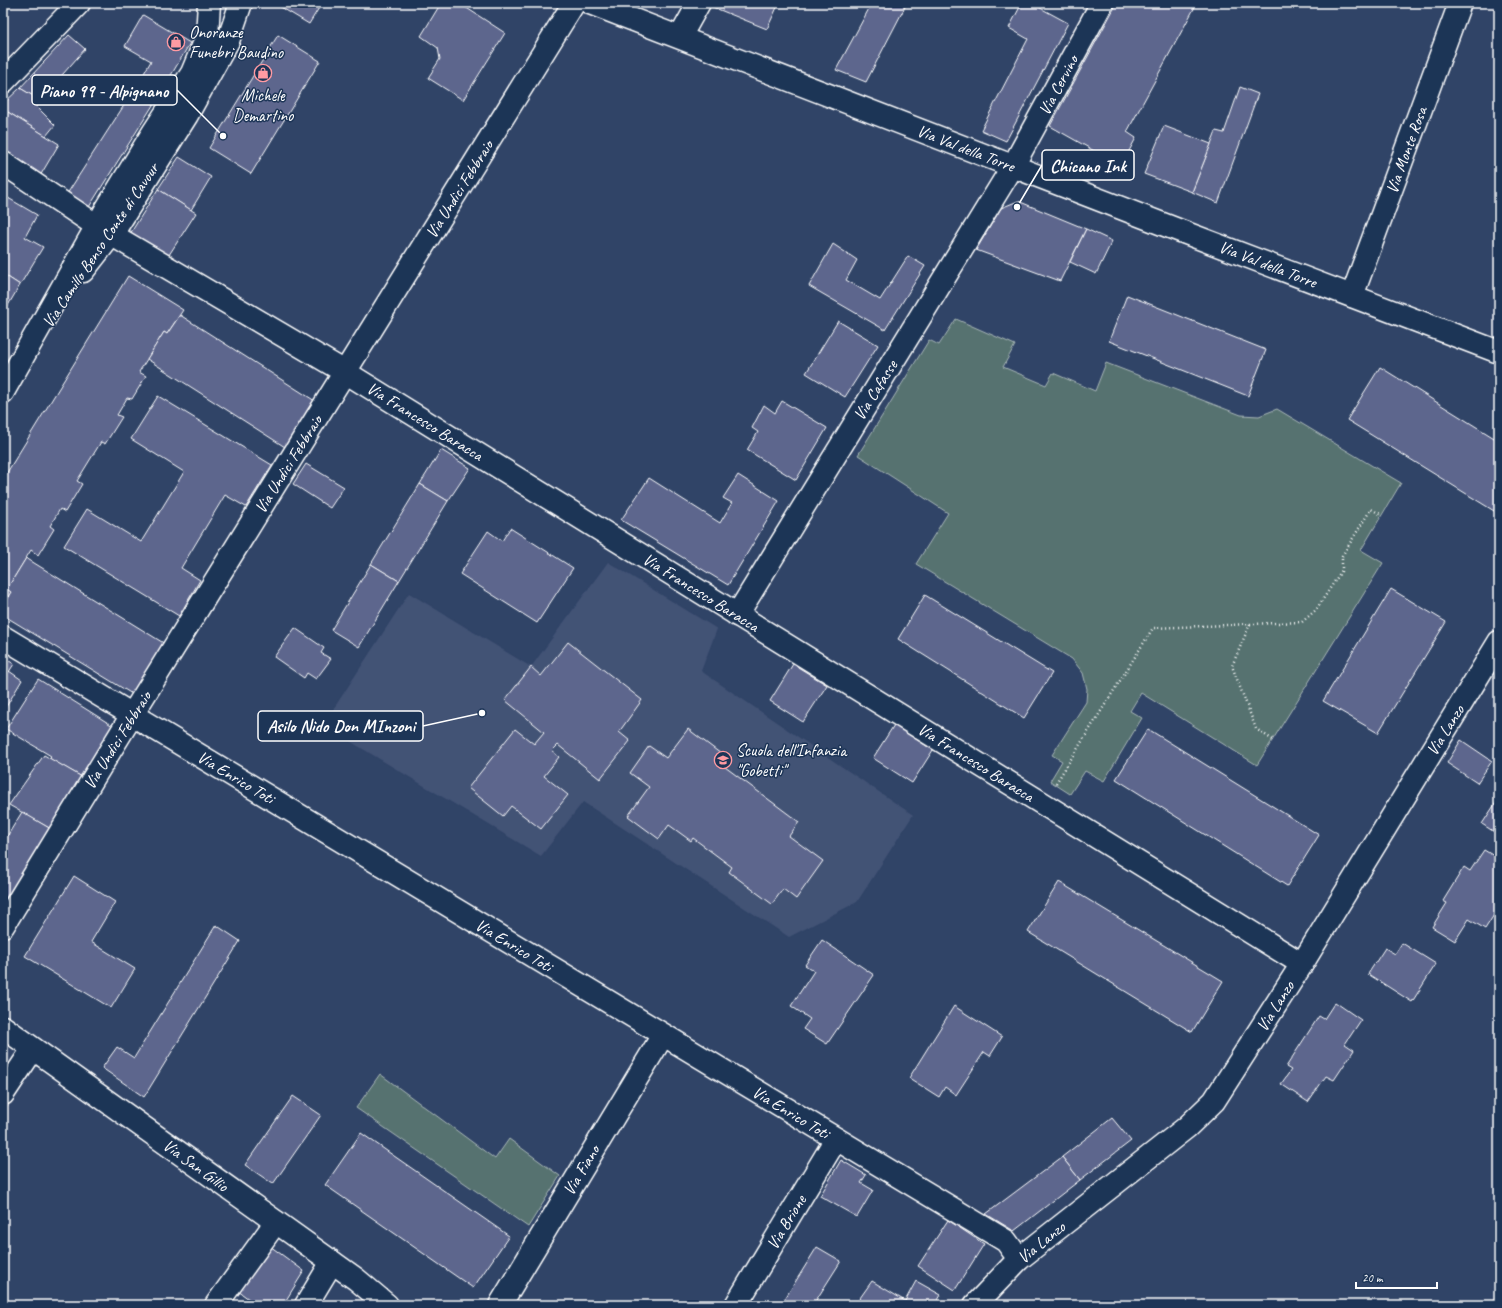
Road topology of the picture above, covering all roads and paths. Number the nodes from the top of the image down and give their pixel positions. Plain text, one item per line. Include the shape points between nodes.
1 (79, 3) edge
2 (209, 3) edge
3 (241, 3) edge
4 (574, 3) edge
5 (590, 3) edge
6 (699, 3) edge
7 (1102, 3) edge
8 (1460, 3) edge
9 (680, 37) junction
10 (3, 82) edge
11 (3, 163) edge
12 (1013, 166) junction
13 (104, 230) junction
14 (1352, 296) junction
15 (1499, 352) edge
16 (346, 372) junction
17 (3, 392) edge
18 (1382, 515) dead end
19 (737, 615) junction
20 (1250, 624) junction
21 (3, 637) edge
22 (1499, 642) edge
23 (132, 715) junction
24 (1273, 740) dead end
25 (1055, 784) dead end
26 (3, 926) edge
27 (1302, 964) junction
28 (3, 1027) edge
29 (663, 1035) junction
30 (33, 1049) junction
31 (3, 1094) edge
32 (836, 1139) junction
33 (276, 1222) junction
34 (1019, 1258) junction
35 (332, 1262) junction
36 (216, 1305) edge
37 (306, 1305) edge
38 (387, 1305) edge
39 (500, 1305) edge
40 (736, 1305) edge
41 (975, 1305) edge

1 - 10 street
2 - 13 street, Via Camillo Benso Conte di Cavour via 208,37 192,73 154,131
3 - 13 street, Via Camillo Benso Conte di Cavour via 228,41 187,115
4 - 16 street, Via Undici Febbraio
5 - 9 street, Via Val della Torre
6 - 9 street
7 - 12 street, Via Cervino
8 - 14 street, Via Monte Rosa
9 - 12 street, Via Val della Torre
11 - 13 street, Via Francesco Baracca
12 - 14 street, Via Val della Torre
12 - 19 street, Via Cafasse
13 - 16 street, Via Francesco Baracca
13 - 17 street, Via Camillo Benso Conte di Cavour
14 - 15 street, Via Val della Torre
16 - 19 street, Via Francesco Baracca
16 - 23 street, Via Undici Febbraio
18 - 20 path via 1371,509 1342,556 1342,570 1316,610 1302,622
19 - 27 street, Via Francesco Baracca
20 - 24 path via 1232,666 1256,729
20 - 25 path via 1153,628
21 - 23 street, Via Enrico Toti
22 - 27 street, Via Lanzo
23 - 26 street, Via Undici Febbraio
23 - 29 street, Via Enrico Toti
27 - 34 street, Via Lanzo via 1214,1101 1204,1112
28 - 30 street, Via San Gillio
29 - 32 street, Via Enrico Toti
29 - 39 street, Via Fiano
30 - 31 street
30 - 33 street, Via San Gillio
32 - 34 street, Via Enrico Toti via 1006,1242
32 - 40 street, Via Brione
33 - 35 street, Via San Gillio
33 - 36 street
34 - 41 street, Via Lanzo
35 - 37 street
35 - 38 street, Via San Gillio

